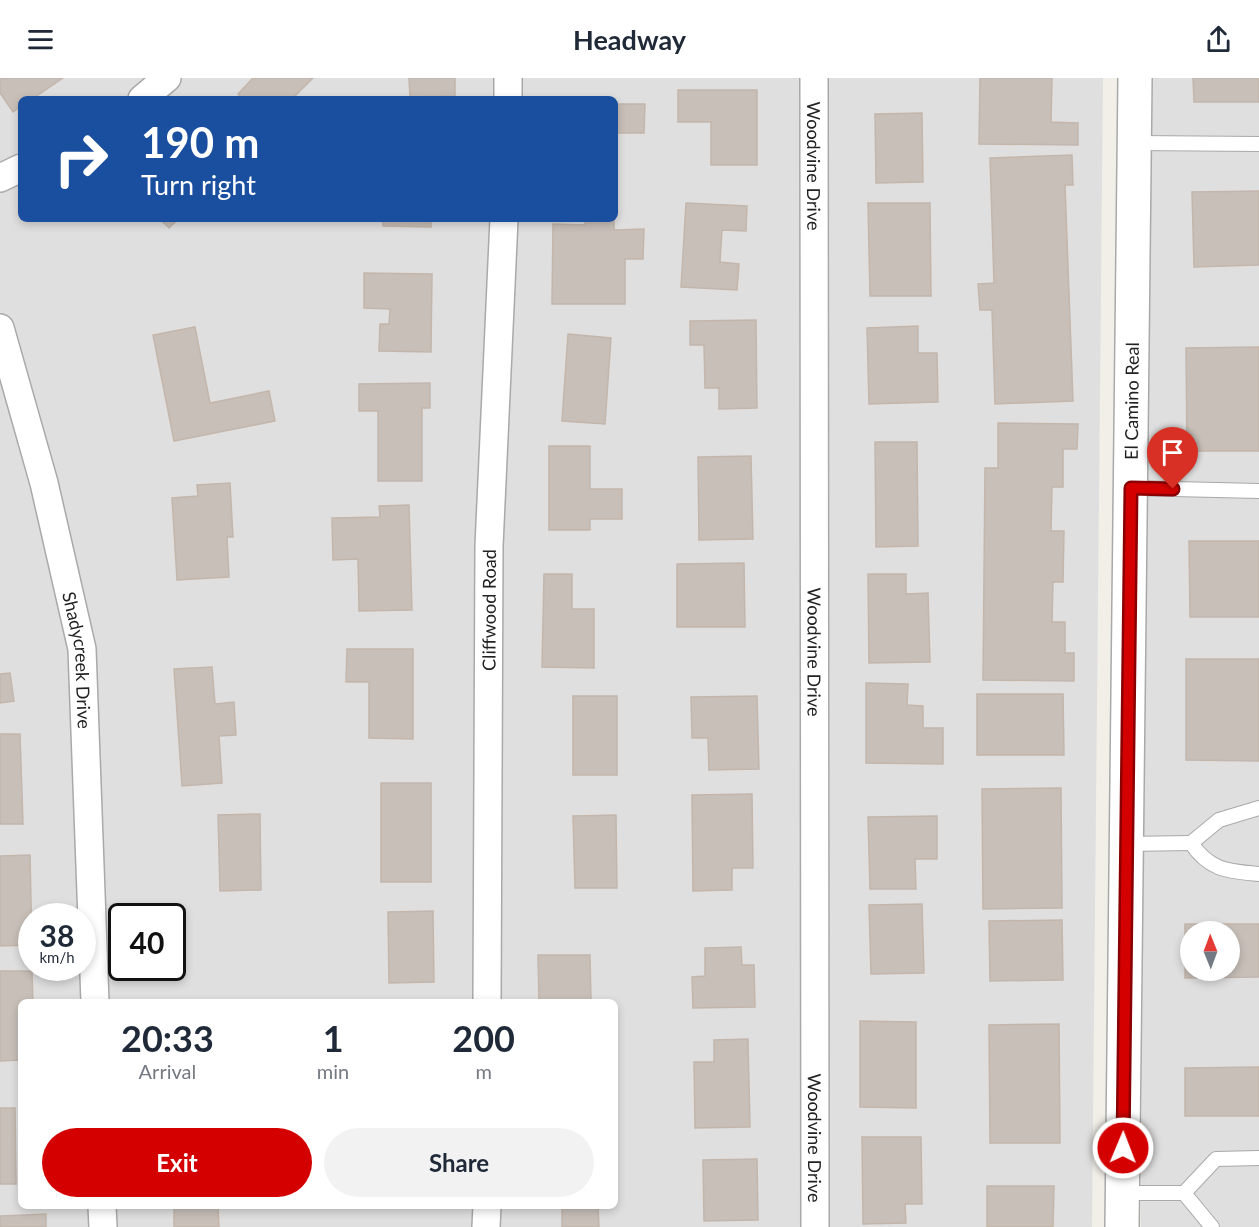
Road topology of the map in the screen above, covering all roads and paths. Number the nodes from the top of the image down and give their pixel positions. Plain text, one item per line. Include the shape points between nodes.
1 (166, 78) edge
2 (508, 78) edge
3 (814, 78) edge
4 (1135, 78) edge
5 (145, 96) edge
6 (508, 96) edge
7 (1134, 143) junction
8 (1259, 144) edge
9 (18, 169) edge
10 (0, 178) edge
11 (504, 222) edge
12 (0, 328) edge
13 (1131, 488) junction
14 (1259, 491) edge
15 (1259, 808) edge
16 (1191, 843) junction
17 (1127, 844) junction
18 (1259, 874) edge
19 (95, 999) edge
20 (487, 999) edge
21 (1259, 1158) edge
22 (1123, 1192) junction
23 (1184, 1193) junction
24 (102, 1209) edge
25 (487, 1209) edge
26 (103, 1227) edge
27 (486, 1227) edge
28 (815, 1227) edge
29 (1122, 1227) edge
30 (1212, 1227) edge

1 - 5 street
2 - 6 street
3 - 28 street, Woodvine Drive
4 - 7 street, El Camino Real
7 - 8 lane
7 - 13 street, El Camino Real
9 - 10 street
11 - 20 street, Cliffwood Road via 489,546
12 - 19 street, Shadycreek Drive via 44,483 82,649
13 - 14 lane
13 - 17 street, El Camino Real
15 - 16 lane via 1219,820
16 - 17 lane
16 - 18 lane via 1202,859 1224,871
17 - 22 street, El Camino Real
21 - 23 lane via 1216,1158
22 - 23 lane
22 - 29 street, El Camino Real
23 - 30 lane
24 - 26 street
25 - 27 street

